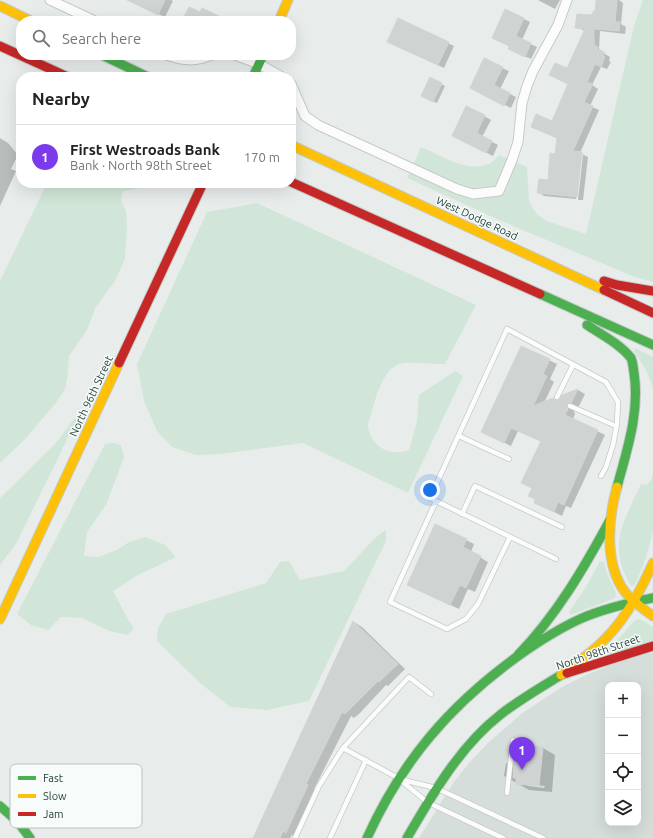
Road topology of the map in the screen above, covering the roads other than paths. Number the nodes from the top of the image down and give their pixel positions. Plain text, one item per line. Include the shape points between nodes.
1 (50, 0) edge
2 (288, 0) edge
3 (567, 0) edge
4 (0, 6) edge
5 (21, 16) edge
6 (84, 16) edge
7 (281, 16) edge
8 (0, 46) edge
9 (16, 53) edge
10 (31, 60) edge
11 (112, 60) edge
12 (184, 60) edge
13 (195, 60) edge
14 (248, 60) edge
15 (261, 60) edge
16 (259, 64) junction
17 (57, 72) edge
18 (138, 72) edge
19 (255, 72) edge
20 (273, 72) edge
21 (296, 95) edge
22 (296, 146) edge
23 (296, 184) edge
24 (201, 188) edge
25 (557, 268) junction
26 (653, 291) edge
27 (543, 297) junction
28 (653, 313) edge
29 (653, 345) edge
30 (573, 365) junction
31 (644, 380) dead end
32 (557, 396) dead end
33 (570, 406) dead end
34 (616, 426) junction
35 (458, 436) junction
36 (509, 459) dead end
37 (601, 476) dead end
38 (436, 501) junction
39 (462, 514) junction
40 (562, 527) dead end
41 (510, 537) junction
42 (556, 559) dead end
43 (653, 563) edge
44 (653, 598) edge
45 (633, 602) junction
46 (653, 616) edge
47 (0, 619) edge
48 (653, 646) edge
49 (518, 655) junction
50 (561, 675) junction
51 (431, 694) dead end
52 (513, 740) dead end
53 (343, 748) junction
54 (366, 760) junction
55 (398, 778) junction
56 (436, 788) junction
57 (507, 793) dead end
58 (427, 802) junction
59 (0, 806) edge
60 (10, 815) edge
61 (22, 828) edge
62 (30, 838) edge
63 (295, 838) edge
64 (330, 838) edge
65 (366, 838) edge
66 (408, 838) edge
67 (503, 838) edge
68 (543, 838) edge

1 - 6 street
2 - 7 main road
3 - 21 street via 558,25 527,86 522,102 518,142 499,190 473,194 457,189 318,125 306,116
4 - 5 main road
8 - 9 main road
10 - 17 main road
11 - 18 main road
12 - 13 street
14 - 16 street
15 - 16 main road
16 - 19 main road
16 - 20 street
22 - 25 main road, West Dodge Road
23 - 27 main road
24 - 47 main road, North 96th Street
25 - 26 main road via 617,285
25 - 28 main road, West Dodge Road
27 - 29 main road
27 - 31 main road via 624,352
30 - 32 lane
30 - 34 lane via 606,382 618,402
30 - 35 lane via 507,329
33 - 34 lane
34 - 37 lane via 613,445
35 - 36 lane
35 - 38 lane via 430,498
38 - 39 lane
38 - 41 lane via 390,602 447,629 466,619 478,604
39 - 40 lane via 475,486
39 - 41 lane
41 - 42 lane
43 - 45 main road
44 - 45 main road
45 - 46 main road
45 - 49 main road via 581,619
45 - 49 main road via 617,579 612,564 611,537 624,497 569,589 542,628
45 - 50 main road via 606,637
48 - 50 main road, North 98th Street
49 - 55 main road via 446,717
50 - 56 main road, North 98th Street via 526,697 491,724 462,754
51 - 53 lane via 409,677
52 - 57 lane
53 - 54 lane
53 - 63 lane via 319,786
54 - 55 lane
54 - 64 lane
55 - 56 lane
55 - 58 lane
55 - 65 main road
56 - 58 main road, North 98th Street
56 - 68 lane
58 - 66 main road, North 98th Street
58 - 67 lane
59 - 60 main road
61 - 62 main road

